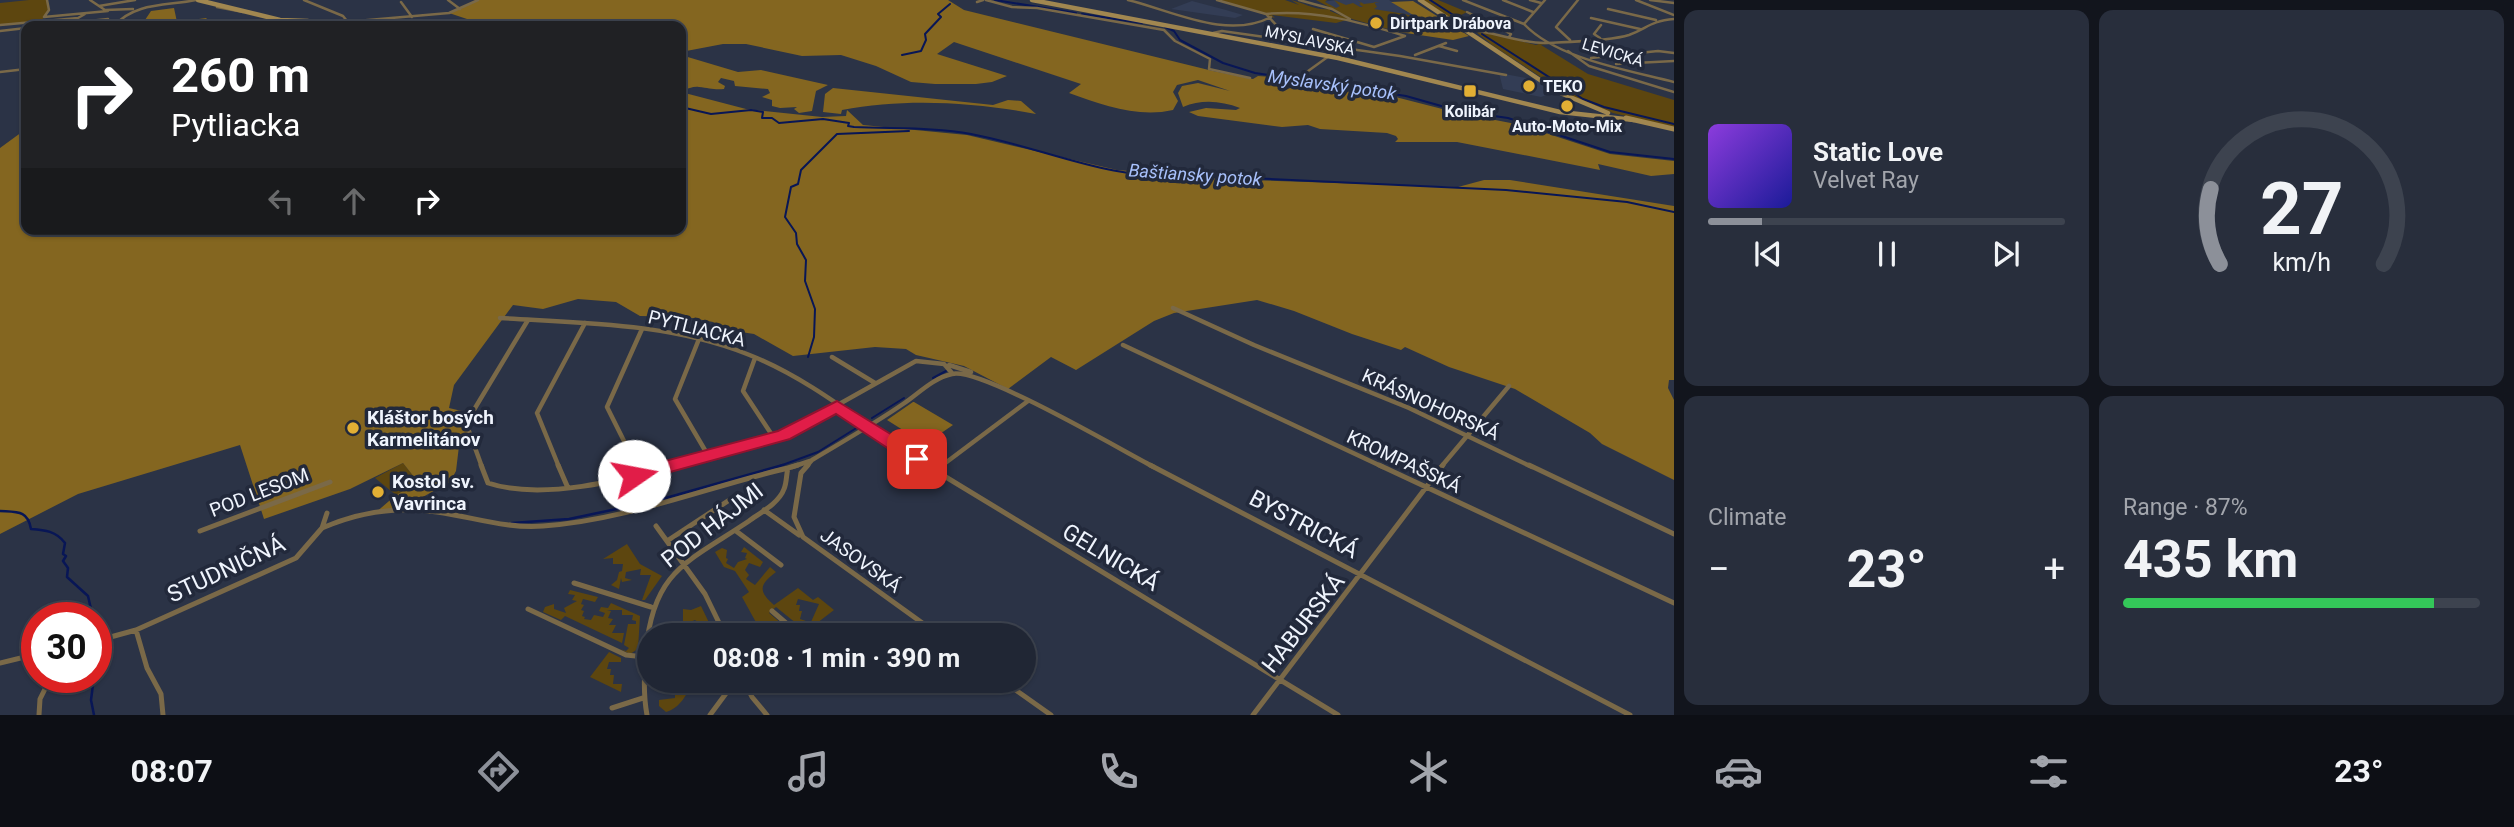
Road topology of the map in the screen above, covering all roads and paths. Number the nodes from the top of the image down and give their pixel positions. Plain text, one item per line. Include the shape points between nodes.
1 (47, 0) edge
2 (90, 0) edge
3 (135, 0) edge
4 (304, 0) edge
5 (448, 0) edge
6 (478, 0) edge
7 (985, 0) edge
8 (1032, 0) edge
9 (1128, 0) edge
10 (1217, 0) edge
11 (1299, 0) edge
12 (1420, 0) edge
13 (1463, 0) edge
14 (1503, 0) edge
15 (1530, 0) edge
16 (1578, 0) edge
17 (1636, 0) edge
18 (1650, 0) edge
19 (199, 1) edge
20 (1664, 1) edge
21 (401, 2) dead end
22 (977, 2) edge
23 (1543, 2) edge
24 (186, 3) junction
25 (1674, 3) edge
26 (98, 6) junction
27 (1049, 8) junction
28 (137, 9) junction
29 (460, 9) junction
30 (1608, 9) dead end
31 (108, 10) junction
32 (1467, 12) dead end
33 (1533, 12) junction
34 (85, 13) junction
35 (128, 13) junction
36 (1266, 14) junction
37 (119, 15) dead end
38 (412, 17) junction
39 (1271, 17) junction
40 (1674, 17) edge
41 (1591, 18) dead end
42 (276, 19) junction
43 (1354, 20) junction
44 (1657, 20) junction
45 (40, 21) edge
46 (89, 21) edge
47 (102, 21) edge
48 (119, 21) edge
49 (273, 21) edge
50 (308, 21) edge
51 (346, 21) edge
52 (358, 21) edge
53 (21, 23) edge
54 (1524, 24) junction
55 (0, 25) edge
56 (1601, 25) dead end
57 (21, 29) edge
58 (1312, 29) dead end
59 (1641, 29) junction
60 (1466, 30) junction
61 (0, 31) edge
62 (1508, 37) junction
63 (1601, 38) junction
64 (1268, 41) junction
65 (1571, 41) junction
66 (1446, 43) dead end
67 (1546, 43) junction
68 (1438, 45) junction
69 (1457, 51) dead end
70 (1569, 51) junction
71 (1674, 53) edge
72 (1329, 56) junction
73 (1415, 56) junction
74 (1590, 58) junction
75 (1674, 61) edge
76 (1612, 65) junction
77 (21, 70) edge
78 (0, 72) edge
79 (1506, 75) dead end
80 (1250, 78) dead end
81 (1297, 79) dead end
82 (1674, 82) edge
83 (1674, 92) edge
84 (1574, 100) junction
85 (1605, 112) junction
86 (1580, 114) junction
87 (1595, 114) junction
88 (1622, 117) junction
89 (1674, 130) edge
90 (1173, 309) dead end
91 (500, 318) dead end
92 (528, 320) junction
93 (584, 323) junction
94 (642, 328) junction
95 (699, 339) junction
96 (1123, 345) dead end
97 (755, 357) junction
98 (832, 357) dead end
99 (941, 363) junction
100 (949, 365) junction
101 (955, 373) junction
102 (974, 376) junction
103 (874, 383) junction
104 (1509, 386) dead end
105 (1028, 401) junction
106 (837, 407) junction
107 (866, 427) junction
108 (1466, 434) junction
109 (775, 438) junction
110 (709, 457) junction
111 (811, 460) junction
112 (788, 468) junction
113 (935, 470) junction
114 (641, 474) junction
115 (330, 482) dead end
116 (1427, 487) junction
117 (568, 488) junction
118 (737, 495) dead end
119 (651, 505) junction
120 (764, 510) junction
121 (327, 513) dead end
122 (656, 526) dead end
123 (322, 528) junction
124 (200, 531) dead end
125 (736, 531) junction
126 (1674, 534) edge
127 (803, 537) junction
128 (667, 541) junction
129 (684, 564) junction
130 (781, 565) dead end
131 (1363, 574) junction
132 (574, 583) dead end
133 (1674, 603) edge
134 (651, 607) junction
135 (527, 609) dead end
136 (772, 611) dead end
137 (647, 623) edge
138 (720, 623) edge
139 (786, 623) edge
140 (922, 623) edge
141 (136, 630) junction
142 (112, 637) edge
143 (637, 657) edge
144 (21, 658) edge
145 (0, 663) edge
146 (1281, 680) junction
147 (41, 693) edge
148 (643, 693) edge
149 (726, 693) edge
150 (750, 693) edge
151 (1020, 693) edge
152 (643, 698) junction
153 (612, 708) dead end
154 (39, 715) edge
155 (163, 715) edge
156 (648, 715) edge
157 (710, 715) edge
158 (767, 715) edge
159 (1051, 715) edge
160 (1253, 715) edge
161 (1338, 715) edge
162 (1630, 715) edge

1 - 34 street via 49,10 44,18
2 - 26 street
3 - 26 street
4 - 51 street
5 - 29 street
6 - 29 street
7 - 22 street
7 - 27 street
8 - 27 street, MYSLAVSKÁ
9 - 39 street via 1227,25 1253,26
10 - 36 street
11 - 43 street
12 - 60 street
13 - 54 street
14 - 33 street
15 - 23 street
16 - 65 street via 1556,27
17 - 40 street
18 - 20 street
19 - 24 street
19 - 24 street
19 - 42 street
20 - 25 street
21 - 38 street
23 - 33 street
24 - 28 street
26 - 31 street
27 - 64 street, MYSLAVSKÁ
27 - 80 street via 1164,30 1210,60 1209,69
28 - 31 street
28 - 35 street
29 - 38 street
30 - 44 street
31 - 34 street
32 - 62 street via 1503,28 1511,34
33 - 54 street
34 - 45 street
35 - 37 street
35 - 48 street
36 - 39 street
36 - 43 street via 1289,12
38 - 52 street
39 - 64 street via 1279,28
40 - 44 street
41 - 59 street
42 - 49 street
42 - 50 street
43 - 58 street via 1405,36 1374,47
44 - 59 street
46 - 47 street via 108,19
53 - 55 street
54 - 67 street
56 - 63 street via 1594,34
57 - 61 street
59 - 63 street via 1628,36
60 - 62 street
60 - 84 street
62 - 67 street
63 - 65 street
64 - 72 street, MYSLAVSKÁ
64 - 73 street
65 - 67 street
66 - 68 street
67 - 70 street, LEVICKÁ
68 - 69 street
68 - 73 street
70 - 74 street, LEVICKÁ
70 - 83 street via 1587,65
71 - 74 street
72 - 81 street
72 - 86 street, MYSLAVSKÁ
73 - 79 street
74 - 76 street, LEVICKÁ
75 - 76 street
76 - 82 street, LEVICKÁ
77 - 78 street
84 - 85 street
84 - 87 street
85 - 87 street, MYSLAVSKÁ
85 - 88 street
86 - 87 street, MYSLAVSKÁ
86 - 88 street, MYSLAVSKÁ
88 - 89 street, MYSLAVSKÁ
90 - 108 street, KRÁSNOHORSKÁ
91 - 92 street, PYTLIACKA
92 - 93 street, PYTLIACKA
92 - 117 street via 466,423 485,479 492,485 525,492
93 - 94 street, PYTLIACKA
93 - 117 street via 537,413
94 - 95 street, PYTLIACKA
94 - 114 street via 607,407
95 - 97 street, PYTLIACKA
95 - 110 street via 675,399
96 - 116 street, KROMPAŠSKÁ
97 - 106 street, PYTLIACKA
97 - 109 street via 743,391
98 - 103 street
99 - 100 street
99 - 101 street
99 - 103 street via 916,360
100 - 101 street via 956,368
100 - 102 street
101 - 102 street, BYSTRICKÁ
101 - 107 street
102 - 105 street, BYSTRICKÁ
103 - 106 street
104 - 108 street, HABURSKÁ
105 - 113 street
105 - 131 street, BYSTRICKÁ
106 - 107 street, PYTLIACKA
106 - 109 street
107 - 111 street
107 - 113 street, GELNICKÁ
108 - 116 street, HABURSKÁ
108 - 126 street, KRÁSNOHORSKÁ
109 - 110 street
110 - 114 street
111 - 112 street
111 - 127 street, JASOVSKÁ via 801,472 794,509
112 - 119 street
112 - 120 street, POD HÁJMI via 783,490
113 - 146 street, GELNICKÁ
114 - 117 street
114 - 119 street
115 - 124 street, POD LESOM
116 - 131 street, HABURSKÁ
116 - 133 street, KROMPAŠSKÁ
118 - 128 street
119 - 123 street via 531,526 494,525 401,509
120 - 125 street, POD HÁJMI
120 - 127 street
121 - 123 street, STUDNIČNÁ
122 - 128 street
123 - 141 street, STUDNIČNÁ via 296,558
125 - 129 street, POD HÁJMI
125 - 130 street
127 - 140 street, JASOVSKÁ
128 - 129 street
129 - 134 street, POD HÁJMI via 667,580
129 - 138 street
131 - 146 street, HABURSKÁ
131 - 162 street, BYSTRICKÁ
132 - 134 street
134 - 137 street, POD HÁJMI
135 - 143 street
136 - 139 street
141 - 142 street, STUDNIČNÁ
141 - 155 street via 147,668 161,694
144 - 145 street
146 - 160 street, HABURSKÁ
146 - 161 street, GELNICKÁ
147 - 154 street
148 - 152 street, POD HÁJMI
149 - 157 street
150 - 158 street
151 - 159 street
152 - 153 street
152 - 156 street, POD HÁJMI

